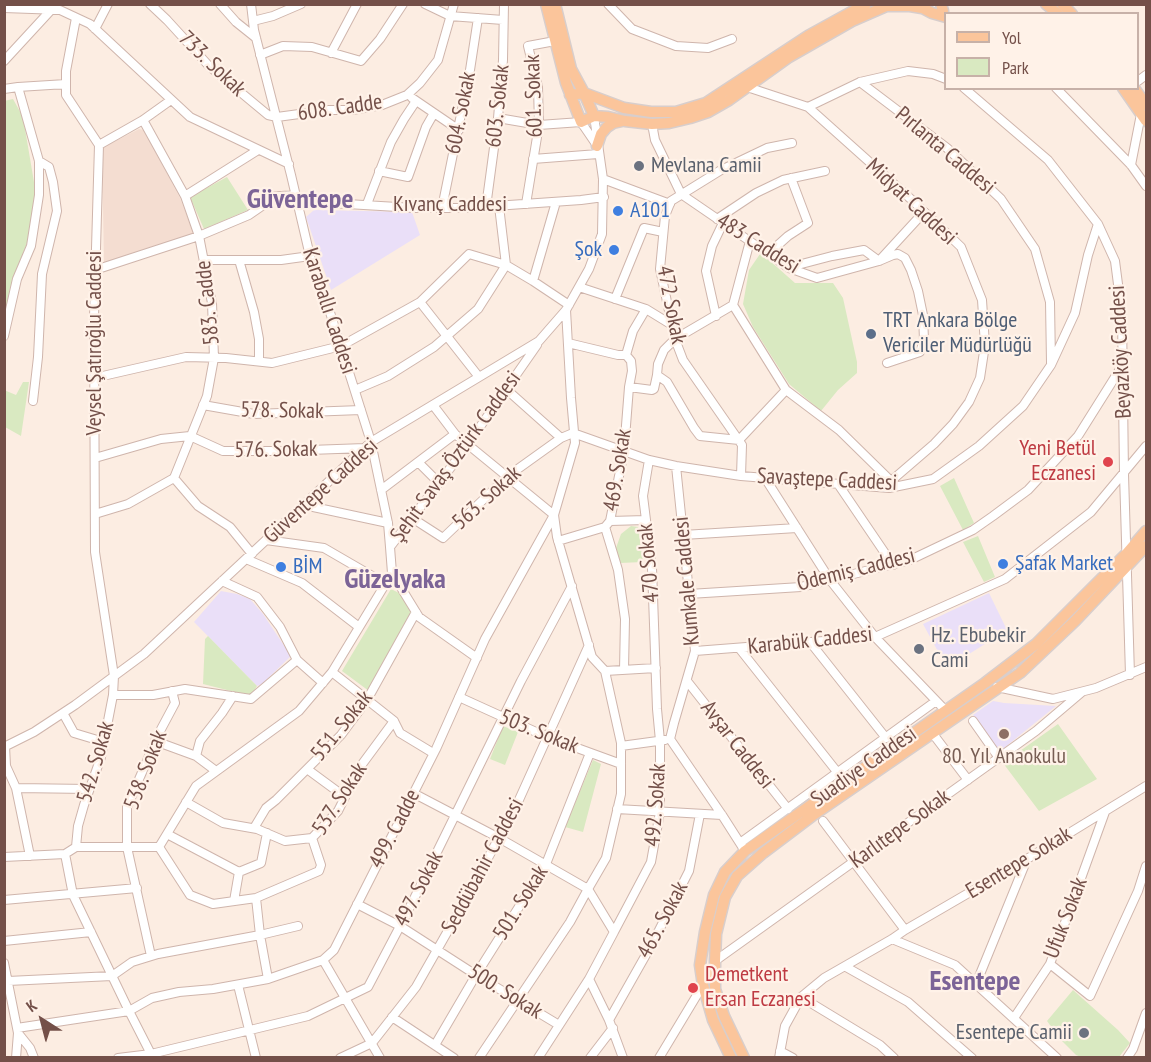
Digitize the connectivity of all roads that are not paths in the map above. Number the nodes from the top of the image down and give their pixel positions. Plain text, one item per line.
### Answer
1 (108, 4) edge
2 (150, 4) edge
3 (220, 4) edge
4 (251, 4) edge
5 (301, 4) edge
6 (357, 4) edge
7 (403, 4) edge
8 (425, 4) edge
9 (454, 4) edge
10 (504, 4) edge
11 (546, 4) edge
12 (555, 4) edge
13 (608, 4) edge
14 (866, 4) edge
15 (889, 5) edge
16 (920, 6) edge
17 (6, 7) edge
18 (51, 10) junction
19 (942, 10) edge
20 (450, 16) junction
21 (76, 18) junction
22 (478, 18) junction
23 (253, 21) junction
24 (503, 21) junction
25 (95, 29) junction
26 (256, 39) junction
27 (732, 39) dead end
28 (555, 42) junction
29 (331, 53) junction
30 (260, 55) junction
31 (4, 61) edge
32 (944, 79) edge
33 (751, 81) junction
34 (860, 82) junction
35 (66, 84) junction
36 (18, 87) junction
37 (4, 89) edge
38 (966, 90) edge
39 (1058, 90) edge
40 (1125, 90) edge
41 (1135, 90) edge
42 (584, 93) junction
43 (406, 95) junction
44 (570, 95) junction
45 (171, 100) junction
46 (416, 101) junction
47 (808, 106) junction
48 (1144, 110) edge
49 (434, 113) junction
50 (594, 116) junction
51 (277, 117) junction
52 (498, 118) junction
53 (143, 120) junction
54 (625, 121) junction
55 (581, 122) junction
56 (652, 124) junction
57 (538, 125) junction
58 (459, 130) junction
59 (792, 143) dead end
60 (99, 145) junction
61 (258, 150) junction
62 (598, 150) junction
63 (533, 159) junction
64 (39, 161) junction
65 (289, 164) junction
66 (1131, 165) junction
67 (379, 171) junction
68 (825, 171) dead end
69 (791, 178) junction
70 (603, 179) junction
71 (1146, 186) edge
72 (681, 194) junction
73 (185, 196) junction
74 (604, 197) junction
75 (296, 198) junction
76 (556, 202) junction
77 (367, 204) junction
78 (526, 204) junction
79 (670, 204) junction
80 (500, 206) junction
81 (486, 207) junction
82 (442, 208) junction
83 (924, 212) junction
84 (720, 221) junction
85 (1098, 224) junction
86 (663, 232) junction
87 (199, 236) junction
88 (750, 241) junction
89 (768, 254) junction
90 (310, 256) junction
91 (204, 260) junction
92 (239, 260) junction
93 (879, 261) junction
94 (506, 265) junction
95 (789, 267) junction
96 (96, 270) junction
97 (533, 281) junction
98 (579, 287) junction
99 (615, 299) junction
100 (420, 302) junction
101 (733, 305) junction
102 (567, 308) junction
103 (646, 309) junction
104 (716, 315) junction
105 (672, 325) junction
106 (4, 336) edge
107 (447, 337) junction
108 (675, 339) junction
109 (539, 341) junction
110 (568, 343) junction
111 (341, 346) junction
112 (626, 355) junction
113 (214, 358) junction
114 (259, 361) junction
115 (887, 363) dead end
116 (1051, 365) junction
117 (1123, 366) junction
118 (657, 375) junction
119 (479, 377) junction
120 (94, 378) junction
121 (629, 387) junction
122 (506, 389) junction
123 (355, 390) junction
124 (786, 390) junction
125 (33, 401) dead end
126 (203, 405) junction
127 (433, 405) junction
128 (361, 410) junction
129 (573, 433) junction
130 (455, 434) junction
131 (190, 436) junction
132 (561, 438) junction
133 (739, 440) junction
134 (469, 444) junction
135 (368, 445) junction
136 (1146, 446) edge
137 (624, 451) junction
138 (95, 458) junction
139 (649, 460) junction
140 (418, 462) junction
141 (676, 466) junction
142 (1124, 474) junction
143 (508, 476) junction
144 (741, 476) junction
145 (174, 478) junction
146 (765, 478) junction
147 (439, 483) junction
148 (838, 484) junction
149 (890, 484) junction
150 (381, 490) junction
151 (304, 505) junction
152 (95, 514) junction
153 (554, 514) junction
154 (412, 518) junction
155 (646, 520) junction
156 (387, 523) junction
157 (608, 524) junction
158 (797, 528) junction
159 (1146, 531) edge
160 (683, 535) junction
161 (266, 540) junction
162 (558, 541) junction
163 (1146, 546) edge
164 (390, 547) junction
165 (1127, 553) junction
166 (249, 556) junction
167 (893, 565) junction
168 (1127, 568) junction
169 (392, 573) junction
170 (830, 580) junction
171 (222, 581) junction
172 (386, 584) junction
173 (572, 586) junction
174 (689, 594) junction
175 (416, 612) junction
176 (359, 627) junction
177 (875, 637) junction
178 (810, 642) junction
179 (589, 645) junction
180 (739, 648) junction
181 (695, 651) junction
182 (477, 658) junction
183 (297, 660) junction
184 (1146, 667) edge
185 (656, 668) junction
186 (624, 670) junction
187 (605, 671) junction
188 (332, 672) junction
189 (1130, 675) junction
190 (114, 676) junction
191 (687, 681) junction
192 (323, 683) junction
193 (985, 683) junction
194 (1000, 688) junction
195 (172, 691) junction
196 (1082, 692) junction
197 (114, 694) junction
198 (232, 696) junction
199 (459, 697) junction
200 (367, 700) junction
201 (936, 701) junction
202 (945, 710) junction
203 (63, 713) junction
204 (503, 718) junction
205 (394, 721) junction
206 (973, 721) dead end
207 (933, 734) junction
208 (547, 737) junction
209 (886, 738) junction
210 (670, 739) junction
211 (155, 741) junction
212 (660, 741) junction
213 (104, 742) junction
214 (621, 746) junction
215 (5, 747) edge
216 (433, 753) junction
217 (590, 753) junction
218 (196, 756) junction
219 (999, 758) junction
220 (621, 764) junction
221 (307, 769) junction
222 (216, 771) junction
223 (838, 773) junction
224 (968, 780) junction
225 (1146, 786) edge
226 (16, 788) junction
227 (89, 789) junction
228 (413, 793) junction
229 (345, 797) junction
230 (186, 802) junction
231 (617, 809) junction
232 (788, 809) junction
233 (660, 812) junction
234 (1106, 812) junction
235 (700, 814) junction
236 (722, 815) junction
237 (456, 816) junction
238 (823, 821) dead end
239 (254, 828) junction
240 (267, 833) junction
241 (167, 834) junction
242 (499, 837) junction
243 (312, 838) junction
244 (76, 847) junction
245 (127, 847) junction
246 (159, 847) junction
247 (742, 847) junction
248 (65, 854) junction
249 (30, 856) junction
250 (4, 857) edge
251 (1027, 859) junction
252 (854, 862) junction
253 (546, 864) junction
254 (1146, 866) edge
255 (239, 872) junction
256 (137, 888) junction
257 (588, 889) junction
258 (1142, 893) edge
259 (73, 895) junction
260 (256, 898) junction
261 (4, 900) edge
262 (234, 901) junction
263 (357, 904) junction
264 (298, 926) dead end
265 (400, 926) junction
266 (905, 930) junction
267 (91, 932) junction
268 (614, 932) junction
269 (260, 935) junction
270 (892, 939) junction
271 (4, 941) edge
272 (437, 950) junction
273 (151, 956) junction
274 (323, 960) junction
275 (715, 961) junction
276 (4, 963) edge
277 (1050, 964) junction
278 (846, 967) junction
279 (476, 975) junction
280 (112, 976) junction
281 (268, 979) junction
282 (589, 979) junction
283 (8, 981) junction
284 (976, 984) junction
285 (238, 985) junction
286 (702, 985) junction
287 (801, 997) junction
288 (345, 998) junction
289 (518, 1000) junction
290 (129, 1011) junction
291 (1146, 1013) edge
292 (392, 1017) junction
293 (1014, 1018) junction
294 (611, 1024) junction
295 (559, 1025) junction
296 (18, 1030) junction
297 (249, 1030) junction
298 (372, 1042) junction
299 (435, 1045) junction
300 (779, 1054) edge
301 (152, 1056) edge
302 (726, 1056) edge
303 (1056, 1057) edge
304 (15, 1058) edge
305 (34, 1058) edge
306 (118, 1058) edge
307 (256, 1058) edge
308 (340, 1058) edge
309 (380, 1058) edge
310 (454, 1058) edge
311 (479, 1058) edge
312 (538, 1058) edge
313 (590, 1058) edge
314 (623, 1058) edge
315 (659, 1058) edge
316 (744, 1058) edge
317 (793, 1058) edge
318 (894, 1058) edge
319 (972, 1058) edge
320 (1126, 1058) edge

1 - 25 street
2 - 51 street, 733. Sokak
3 - 26 street
4 - 23 street, Karaballı Caddesi
5 - 23 street
6 - 29 street
7 - 29 street
8 - 20 street
9 - 20 street, 608. Cadde
10 - 24 street, 603. Sokak
11 - 28 main road
12 - 42 main road
13 - 27 street
14 - 33 main road
15 - 16 main road
15 - 33 main road
16 - 19 main road
17 - 18 street
18 - 21 street
18 - 31 street
20 - 22 street
20 - 43 street, 608. Cadde
21 - 25 street
21 - 35 street
22 - 24 street
22 - 58 street, 604. Sokak
23 - 26 street, Karaballı Caddesi
24 - 52 street, 603. Sokak
25 - 45 street
26 - 30 street, Karaballı Caddesi
28 - 44 main road
28 - 57 street, 601. Sokak
29 - 30 street
30 - 51 street, Karaballı Caddesi
32 - 34 street
33 - 42 main road
33 - 47 street, Midyat Caddesi
33 - 56 main road
34 - 47 street
34 - 116 street, Pırlanta Caddesi
35 - 36 street
35 - 60 street
36 - 37 street
36 - 64 street
38 - 85 street, Beyazköy Caddesi
39 - 66 street
40 - 48 main road
41 - 48 main road
42 - 44 main road
42 - 50 main road
43 - 46 street
43 - 51 street, 608. Cadde
44 - 55 main road
45 - 53 street
45 - 61 street
46 - 49 street
46 - 67 street
47 - 83 street, Midyat Caddesi
48 - 66 street
49 - 58 street
49 - 67 street
50 - 54 main road
50 - 55 main road
50 - 62 street, Güventepe Caddesi
51 - 65 street, Karaballı Caddesi
52 - 57 street
52 - 81 street, 603. Sokak
53 - 60 street
53 - 73 street, 583. Cadde
54 - 56 main road
54 - 62 main road
55 - 57 street
55 - 62 street
56 - 72 street
57 - 63 street, 601. Sokak
58 - 82 street, 604. Sokak
59 - 72 street
60 - 96 street, Veysel Şatıroğlu Caddesi
61 - 65 street
61 - 73 street
62 - 63 street
62 - 70 street, Güventepe Caddesi
63 - 78 street, 601. Sokak
64 - 106 street
64 - 125 street
65 - 75 street, Karaballı Caddesi
66 - 71 street
67 - 77 street
68 - 69 street
69 - 84 street
69 - 89 street
70 - 74 street, Güventepe Caddesi
70 - 79 street
72 - 79 street
72 - 84 street, 483 Caddesi
73 - 87 street, 583. Cadde
74 - 76 street, Kıvanç Caddesi
74 - 98 street, Güventepe Caddesi
75 - 77 street, Kıvanç Caddesi
75 - 87 street, Kıvanç Caddesi
75 - 90 street, Karaballı Caddesi
76 - 78 street, Kıvanç Caddesi
76 - 97 street
77 - 82 street, Kıvanç Caddesi
78 - 80 street, Kıvanç Caddesi
79 - 86 street, 472 Sokak
80 - 81 street, Kıvanç Caddesi
80 - 94 street
81 - 82 street, Kıvanç Caddesi
83 - 93 street
83 - 149 street, Midyat Caddesi
84 - 88 street, 483 Caddesi
84 - 104 street
85 - 116 street, Savaştepe Caddesi
85 - 117 street, Beyazköy Caddesi
86 - 99 street
86 - 105 street, 472 Sokak
87 - 91 street, 583. Cadde
87 - 96 street, Kıvanç Caddesi
88 - 89 street, 483 Caddesi
88 - 101 street
89 - 95 street, 483 Caddesi
90 - 92 street
90 - 111 street, Karaballı Caddesi
91 - 92 street
91 - 113 street, 583. Cadde
92 - 114 street
93 - 95 street, 483 Caddesi
93 - 95 street
93 - 115 street
94 - 97 street
94 - 100 street
94 - 107 street
96 - 120 street, Veysel Şatıroğlu Caddesi
97 - 102 street
98 - 99 street
98 - 102 street, Güventepe Caddesi
99 - 103 street
100 - 107 street
100 - 111 street
101 - 104 street
101 - 124 street
102 - 109 street, Güventepe Caddesi
102 - 110 street
103 - 105 street
103 - 112 street, 469. Sokak
104 - 108 street
105 - 108 street, 472 Sokak
107 - 119 street
107 - 123 street
108 - 118 street
108 - 133 street, 472 Sokak
109 - 119 street, Güventepe Caddesi
109 - 122 street, Şehit Savaş Öztürk Caddesi
110 - 112 street
110 - 129 street
111 - 114 street
111 - 123 street, Karaballı Caddesi
112 - 121 street, 469. Sokak
113 - 114 street
113 - 120 street
113 - 126 street, 583. Cadde
116 - 149 street, Savaştepe Caddesi
117 - 142 street, Beyazköy Caddesi
117 - 167 street, Ödemiş Caddesi
118 - 121 street
118 - 133 street
119 - 127 street, Güventepe Caddesi
120 - 138 street, Veysel Şatıroğlu Caddesi
121 - 137 street, 469. Sokak
122 - 132 street
122 - 134 street, Şehit Savaş Öztürk Caddesi
123 - 128 street, Karaballı Caddesi
124 - 133 street
124 - 149 street
126 - 128 street, 578. Sokak
126 - 131 street, 583. Cadde
127 - 130 street
127 - 135 street, Güventepe Caddesi
128 - 135 street, Karaballı Caddesi
129 - 132 street, 563. Sokak
129 - 137 street, Savaştepe Caddesi
129 - 153 street
130 - 134 street
130 - 140 street
131 - 135 street, 576. Sokak
131 - 138 street
131 - 145 street, 583. Cadde
132 - 143 street, 563. Sokak
133 - 144 street
134 - 143 street
134 - 147 street, Şehit Savaş Öztürk Caddesi
135 - 150 street, Karaballı Caddesi
135 - 151 street, Güventepe Caddesi
136 - 142 street, Karabük Caddesi
137 - 139 street, Savaştepe Caddesi
137 - 157 street, 469. Sokak
138 - 152 street, Veysel Şatıroğlu Caddesi
139 - 141 street, Savaştepe Caddesi
139 - 155 street, 470 Sokak
140 - 147 street
140 - 150 street
141 - 144 street, Savaştepe Caddesi
141 - 160 street, Kumkale Caddesi
142 - 165 street, Beyazköy Caddesi
142 - 177 street, Karabük Caddesi
143 - 153 street
143 - 154 street, 563. Sokak
144 - 146 street, Savaştepe Caddesi
145 - 152 street
145 - 166 street
146 - 148 street, Savaştepe Caddesi
146 - 158 street
147 - 154 street, Şehit Savaş Öztürk Caddesi
148 - 149 street, Savaştepe Caddesi
148 - 167 street
150 - 156 street, Karaballı Caddesi
151 - 156 street
151 - 161 street, Güventepe Caddesi
152 - 190 street, Veysel Şatıroğlu Caddesi
153 - 162 street
153 - 182 street, 499. Cadde
154 - 164 street, Şehit Savaş Öztürk Caddesi
155 - 157 street
155 - 185 street, 470 Sokak
156 - 164 street, Karaballı Caddesi
157 - 162 street
157 - 186 street, 469. Sokak
158 - 160 street
158 - 170 street
159 - 165 main road, Suadiye Caddesi
160 - 174 street, Kumkale Caddesi
161 - 166 street, Güventepe Caddesi
161 - 172 street
162 - 173 street
163 - 168 main road, Suadiye Caddesi
164 - 169 street, Şehit Savaş Öztürk Caddesi
165 - 168 street, Beyazköy Caddesi
165 - 193 main road, Suadiye Caddesi
166 - 171 street, Güventepe Caddesi
166 - 176 street
167 - 170 street, Ödemiş Caddesi
168 - 189 street, Beyazköy Caddesi
168 - 194 main road, Suadiye Caddesi
169 - 172 street, Şehit Savaş Öztürk Caddesi
169 - 175 street
170 - 174 street, Ödemiş Caddesi
170 - 177 street
171 - 183 street
171 - 190 street, Güventepe Caddesi
172 - 176 street, Şehit Savaş Öztürk Caddesi
173 - 179 street
173 - 204 street, 497. Sokak
174 - 181 street, Kumkale Caddesi
175 - 182 street
175 - 200 street, 551. Sokak
176 - 188 street, Şehit Savaş Öztürk Caddesi
177 - 178 street, Karabük Caddesi
177 - 201 street
178 - 180 street, Karabük Caddesi
178 - 209 street
179 - 187 street
179 - 208 street, Seddübahir Caddesi
180 - 181 street, Karabük Caddesi
180 - 223 street
181 - 191 street, Kumkale Caddesi
182 - 199 street, 499. Cadde
183 - 192 street
183 - 198 street
184 - 189 street
185 - 186 street
185 - 212 street, 470 Sokak
186 - 187 street
187 - 214 street
188 - 192 street, Şehit Savaş Öztürk Caddesi
188 - 200 street
189 - 196 street
190 - 197 street, 542. Sokak
190 - 203 street, Güventepe Caddesi
191 - 210 street, Kumkale Caddesi
191 - 232 street, Avşar Caddesi
192 - 222 street, Şehit Savaş Öztürk Caddesi
193 - 194 street
193 - 202 main road, Suadiye Caddesi
194 - 196 street
194 - 207 main road, Suadiye Caddesi
195 - 197 street
195 - 198 street
195 - 211 street, 538. Sokak
196 - 219 street, Karlıtepe Sokak
197 - 213 street, 542. Sokak
198 - 218 street
199 - 204 street, 503. Sokak
199 - 216 street, 499. Cadde
200 - 205 street
200 - 221 street, 551. Sokak
201 - 202 street
201 - 209 street
202 - 247 main road, Suadiye Caddesi
203 - 213 street
203 - 215 street, Güventepe Caddesi
204 - 208 street, 503. Sokak
204 - 237 street, 497. Sokak
205 - 216 street
205 - 229 street, 537. Sokak
206 - 219 street
207 - 224 street
207 - 275 main road, Suadiye Caddesi
208 - 217 street, 503. Sokak
208 - 242 street, Seddübahir Caddesi
209 - 223 street
210 - 212 street
210 - 236 street
211 - 218 street
211 - 245 street, 538. Sokak
212 - 214 street
212 - 233 street, 492. Sokak
213 - 227 street, 542. Sokak
214 - 220 street
215 - 226 street
216 - 228 street, 499. Cadde
217 - 220 street, 503. Sokak
217 - 253 street, 501. Sokak
218 - 222 street
219 - 224 street, Karlıtepe Sokak
220 - 231 street
221 - 229 street
221 - 239 street, 551. Sokak
222 - 230 street, Şehit Savaş Öztürk Caddesi
223 - 232 street
224 - 252 street, Karlıtepe Sokak
225 - 234 street, Esentepe Sokak
226 - 227 street
226 - 249 street
227 - 244 street, 542. Sokak
228 - 237 street
228 - 263 street, 499. Cadde
229 - 243 street, 537. Sokak
230 - 239 street
230 - 241 street, Şehit Savaş Öztürk Caddesi
231 - 233 street
231 - 257 street
232 - 247 street
233 - 235 street
233 - 268 street, 492. Sokak
234 - 251 street, Esentepe Sokak
234 - 277 street, Ufuk Sokak
235 - 236 street
235 - 294 street, 465. Sokak
236 - 247 street
237 - 242 street
237 - 265 street, 497. Sokak
238 - 252 street
239 - 240 street
240 - 243 street
240 - 255 street
241 - 246 street, Şehit Savaş Öztürk Caddesi
241 - 255 street
242 - 253 street
242 - 272 street, Seddübahir Caddesi
243 - 260 street, 537. Sokak
244 - 245 street
244 - 248 street
245 - 246 street
245 - 256 street, 538. Sokak
246 - 262 street, 537. Sokak
247 - 286 main road, Suadiye Caddesi
248 - 249 street
248 - 259 street
249 - 250 street
251 - 266 street, Esentepe Sokak
251 - 284 street
252 - 266 street
252 - 275 street, Karlıtepe Sokak
253 - 257 street
253 - 279 street, 501. Sokak
254 - 258 street
255 - 262 street
256 - 259 street
256 - 273 street, 538. Sokak
257 - 268 street
257 - 289 street
258 - 277 street
259 - 261 street
259 - 267 street
260 - 262 street, 537. Sokak
260 - 269 street
263 - 265 street, 500. Sokak
263 - 274 street, 499. Cadde
264 - 269 street
265 - 272 street, 500. Sokak
265 - 288 street, 497. Sokak
266 - 270 street, Esentepe Sokak
267 - 271 street
267 - 280 street
268 - 282 street, 492. Sokak
269 - 273 street
269 - 281 street
270 - 278 street, Esentepe Sokak
270 - 284 street
272 - 279 street, 500. Sokak
272 - 292 street, Seddübahir Caddesi
273 - 280 street
274 - 281 street
274 - 288 street
275 - 316 main road, Suadiye Caddesi
276 - 283 street
277 - 293 street, Ufuk Sokak
278 - 287 street, Esentepe Sokak
278 - 319 street
279 - 289 street, 500. Sokak
279 - 299 street, 501. Sokak
280 - 283 street
280 - 290 street
281 - 285 street
282 - 294 street
282 - 295 street
283 - 296 street
284 - 293 street
285 - 290 street
285 - 297 street
286 - 302 main road, Suadiye Caddesi
286 - 315 street
287 - 300 street
287 - 318 street
288 - 297 street, 497. Sokak
288 - 298 street
289 - 295 street, 500. Sokak
289 - 311 street
290 - 296 street
290 - 301 street
291 - 320 street
292 - 298 street, Seddübahir Caddesi
292 - 299 street
293 - 303 street
294 - 313 street, 465. Sokak
294 - 314 street
295 - 312 street
296 - 304 street
296 - 305 street
297 - 301 street, 497. Sokak
297 - 307 street
298 - 308 street, Seddübahir Caddesi
298 - 309 street
299 - 310 street
300 - 317 street
301 - 306 street, 497. Sokak

